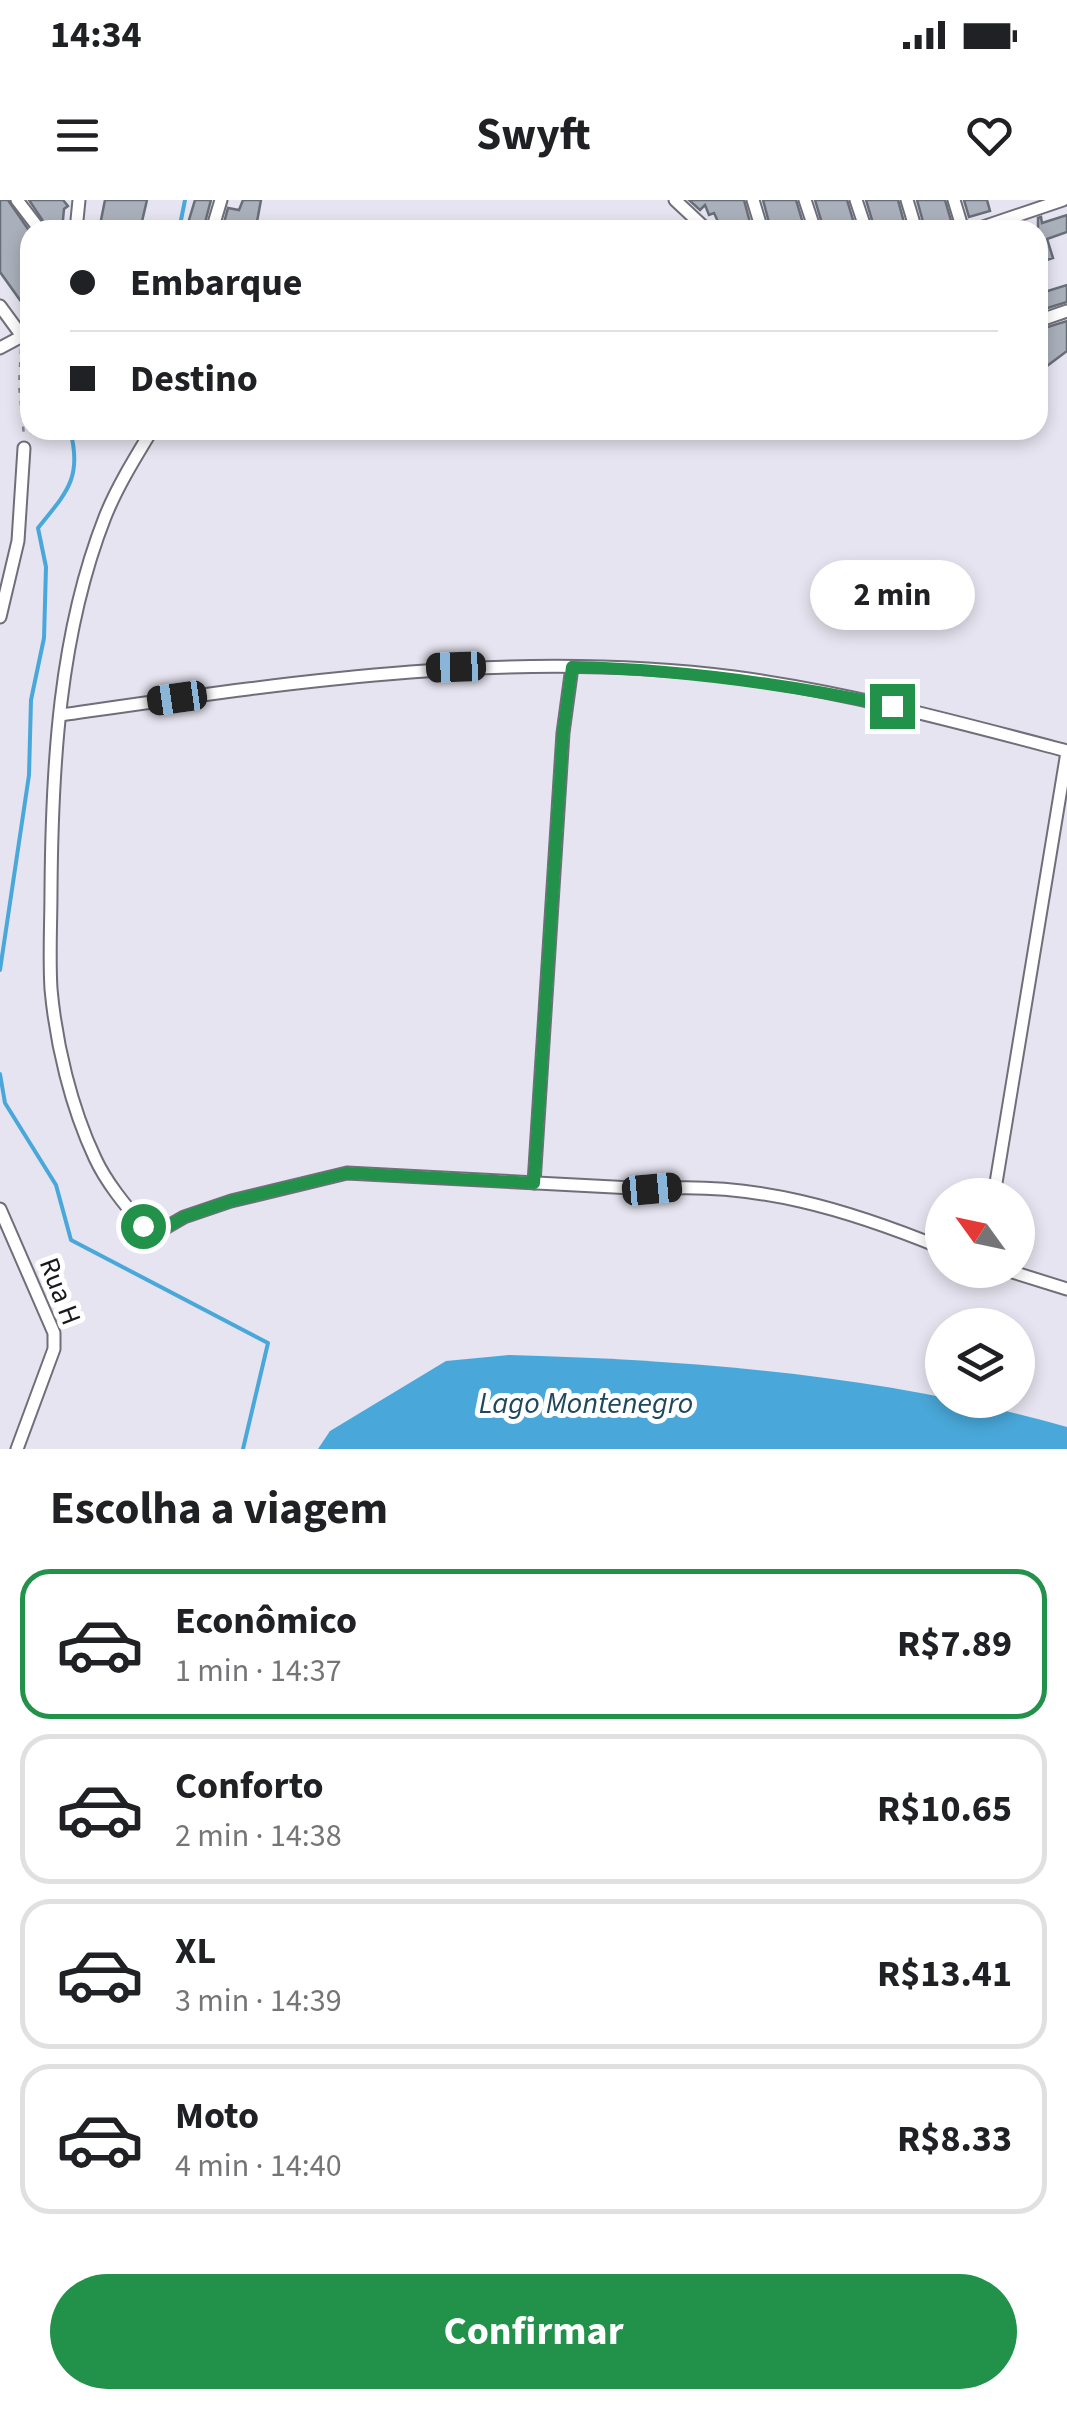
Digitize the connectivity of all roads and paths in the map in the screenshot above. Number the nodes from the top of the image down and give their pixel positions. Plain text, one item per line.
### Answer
1 (17, 200) edge
2 (675, 200) edge
3 (1063, 200) edge
4 (32, 220) edge
5 (696, 220) edge
6 (1004, 220) edge
7 (0, 306) edge
8 (20, 328) edge
9 (23, 440) edge
10 (147, 440) edge
11 (24, 448) joint
12 (0, 617) edge
13 (572, 667) junction
14 (61, 715) junction
15 (1067, 752) edge
16 (997, 1178) edge
17 (534, 1183) junction
18 (0, 1209) edge
19 (925, 1241) edge
20 (1035, 1279) edge
21 (1067, 1289) edge
22 (17, 1449) edge

1 - 4 street
2 - 5 street
3 - 6 street
7 - 8 street
9 - 11 path
10 - 14 street
11 - 12 street
13 - 14 street
13 - 15 street
13 - 17 street
14 - 17 street
15 - 16 street
17 - 19 street
18 - 22 street, Rua H
20 - 21 street

